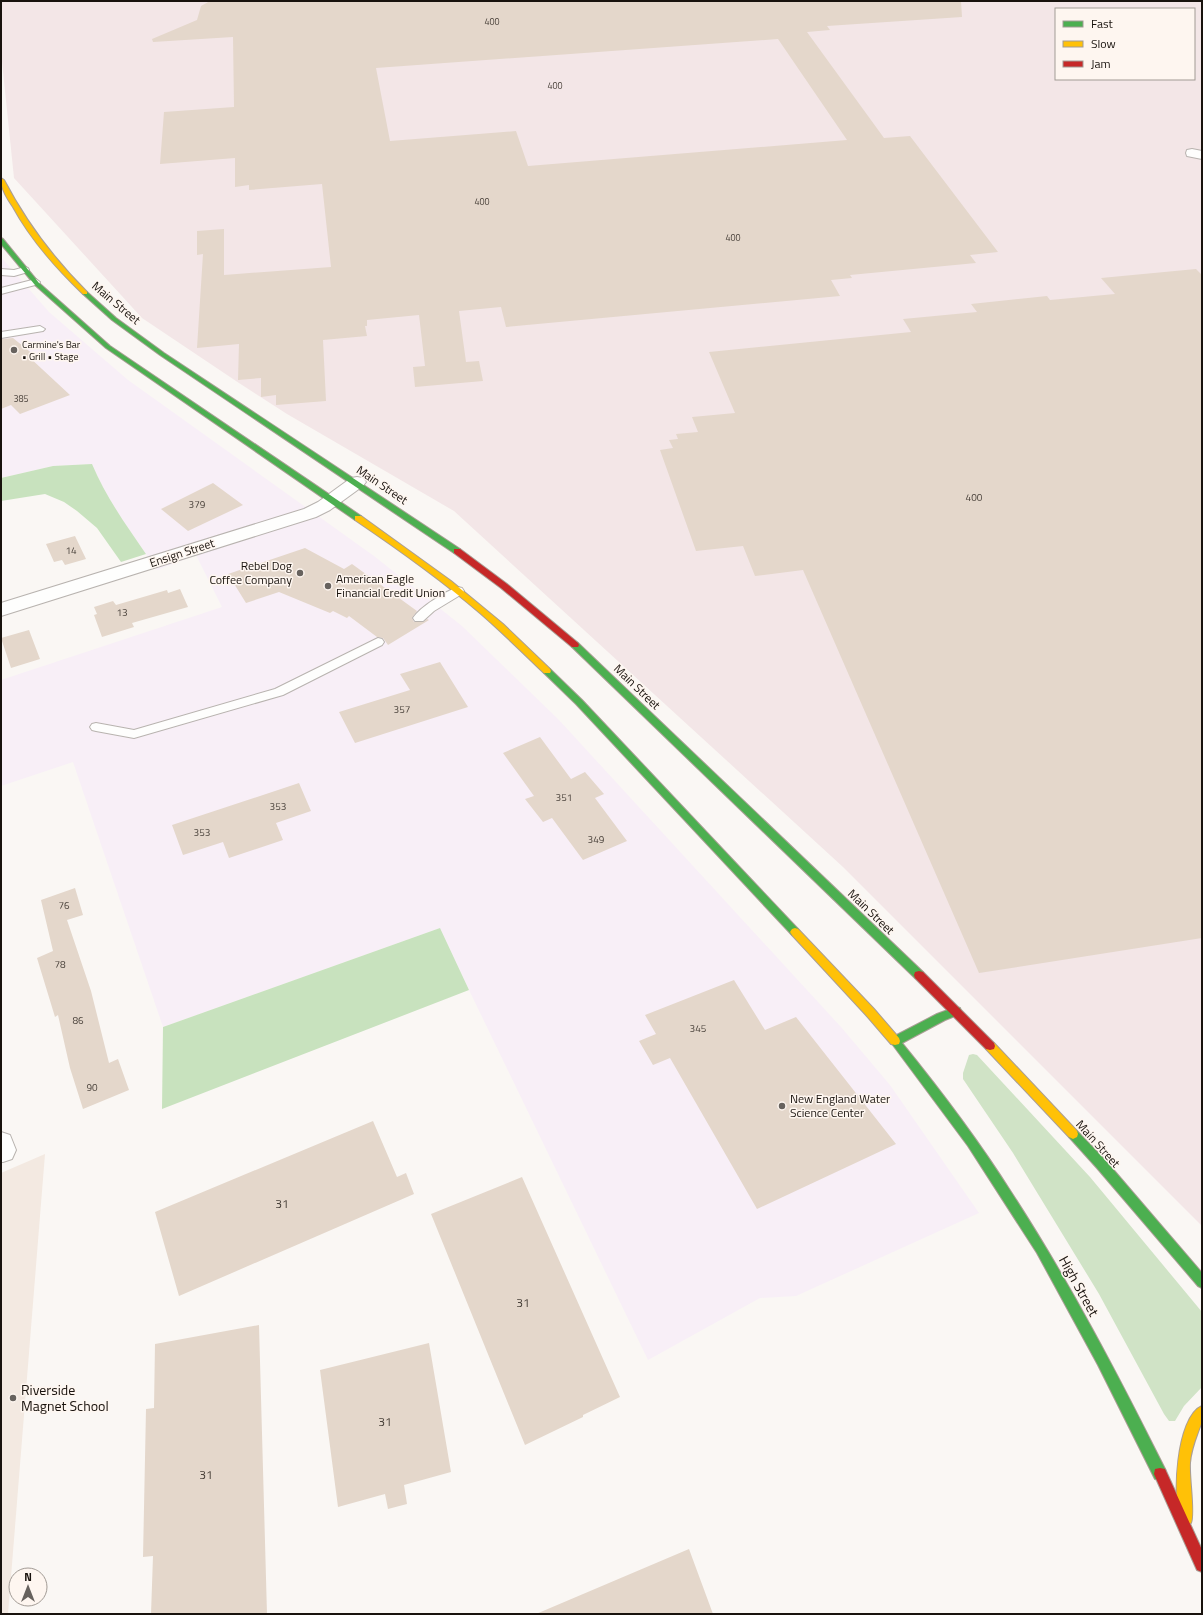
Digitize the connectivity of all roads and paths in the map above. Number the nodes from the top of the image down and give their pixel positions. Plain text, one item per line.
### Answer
1 (1, 180) edge
2 (1, 240) edge
3 (5, 252) edge
4 (25, 270) junction
5 (1, 272) edge
6 (36, 282) junction
7 (1, 291) edge
8 (40, 329) dead end
9 (1, 336) edge
10 (357, 482) junction
11 (332, 500) junction
12 (458, 591) junction
13 (1, 610) edge
14 (418, 618) dead end
15 (378, 642) dead end
16 (96, 727) dead end
17 (956, 1011) junction
18 (896, 1041) junction
19 (1202, 1282) edge
20 (1202, 1412) edge
21 (1187, 1532) junction
22 (1202, 1565) edge

1 - 10 main road, Main Street
2 - 3 main road
3 - 4 main road
4 - 5 lane
4 - 6 main road
6 - 7 lane
6 - 11 main road
8 - 9 lane
10 - 11 street, Ensign Street
10 - 17 main road, Main Street
11 - 12 main road
11 - 13 street, Ensign Street
12 - 14 lane
12 - 18 main road
15 - 16 lane
17 - 18 main road
17 - 19 main road, Main Street
18 - 21 main road, High Street
20 - 21 main road
21 - 22 main road, High Street

